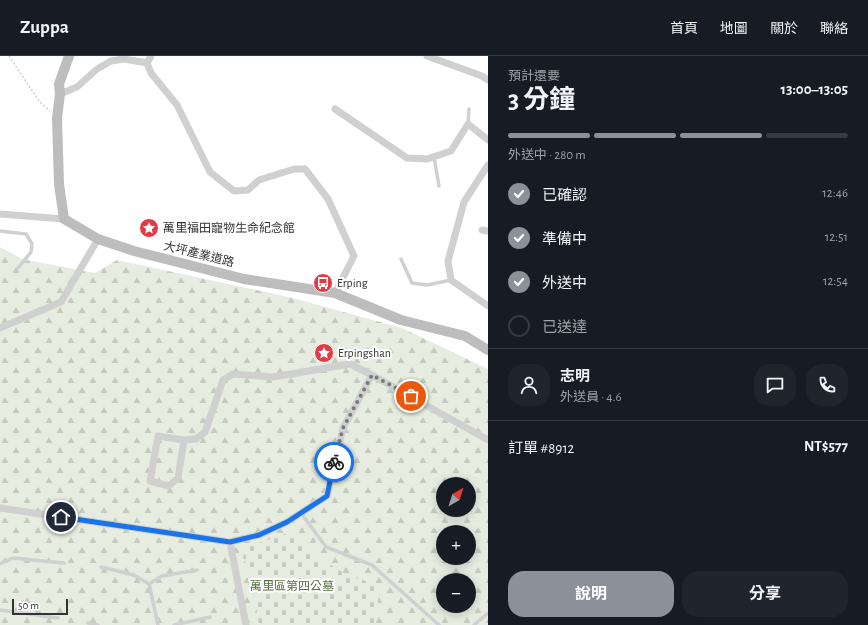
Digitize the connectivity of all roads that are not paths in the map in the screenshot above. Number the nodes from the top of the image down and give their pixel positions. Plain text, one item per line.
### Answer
1 (69, 56) edge
2 (151, 56) edge
3 (427, 56) edge
4 (147, 63) junction
5 (488, 80) edge
6 (60, 94) junction
7 (335, 109) dead end
8 (469, 109) dead end
9 (468, 124) junction
10 (488, 140) edge
11 (434, 157) junction
12 (488, 166) edge
13 (439, 186) dead end
14 (0, 214) edge
15 (64, 218) junction
16 (0, 231) edge
17 (98, 239) junction
18 (401, 259) dead end
19 (18, 268) dead end
20 (451, 280) junction
21 (335, 293) junction
22 (488, 306) edge
23 (0, 328) edge
24 (488, 350) edge
25 (372, 375) junction
26 (184, 440) junction
27 (488, 440) edge
28 (0, 508) edge
29 (301, 513) junction
30 (230, 542) junction
31 (64, 563) dead end
32 (0, 564) edge
33 (101, 567) dead end
34 (196, 570) dead end
35 (150, 584) junction
36 (0, 610) edge
37 (488, 613) edge
38 (210, 617) dead end
39 (58, 618) dead end
40 (88, 623) dead end
41 (98, 625) edge
42 (158, 625) edge
43 (174, 625) edge
44 (246, 625) edge
45 (439, 625) edge
46 (474, 625) edge

1 - 6 street
2 - 4 street
3 - 5 street
4 - 6 street
4 - 21 street
6 - 15 street
7 - 11 street
8 - 9 lane
9 - 10 street
9 - 11 street
11 - 13 lane
12 - 20 street
14 - 15 street
15 - 17 street, 大坪產業道路
16 - 19 lane
17 - 21 street, 大坪產業道路
17 - 23 street
18 - 20 lane
20 - 22 street
21 - 24 street, 大坪產業道路
25 - 26 street
25 - 27 street
25 - 29 street
26 - 26 street
28 - 30 street
29 - 30 street
29 - 45 lane
30 - 44 street
31 - 32 lane
33 - 35 lane
34 - 35 lane
35 - 42 lane
36 - 39 lane
37 - 46 lane
38 - 43 lane
40 - 41 lane

